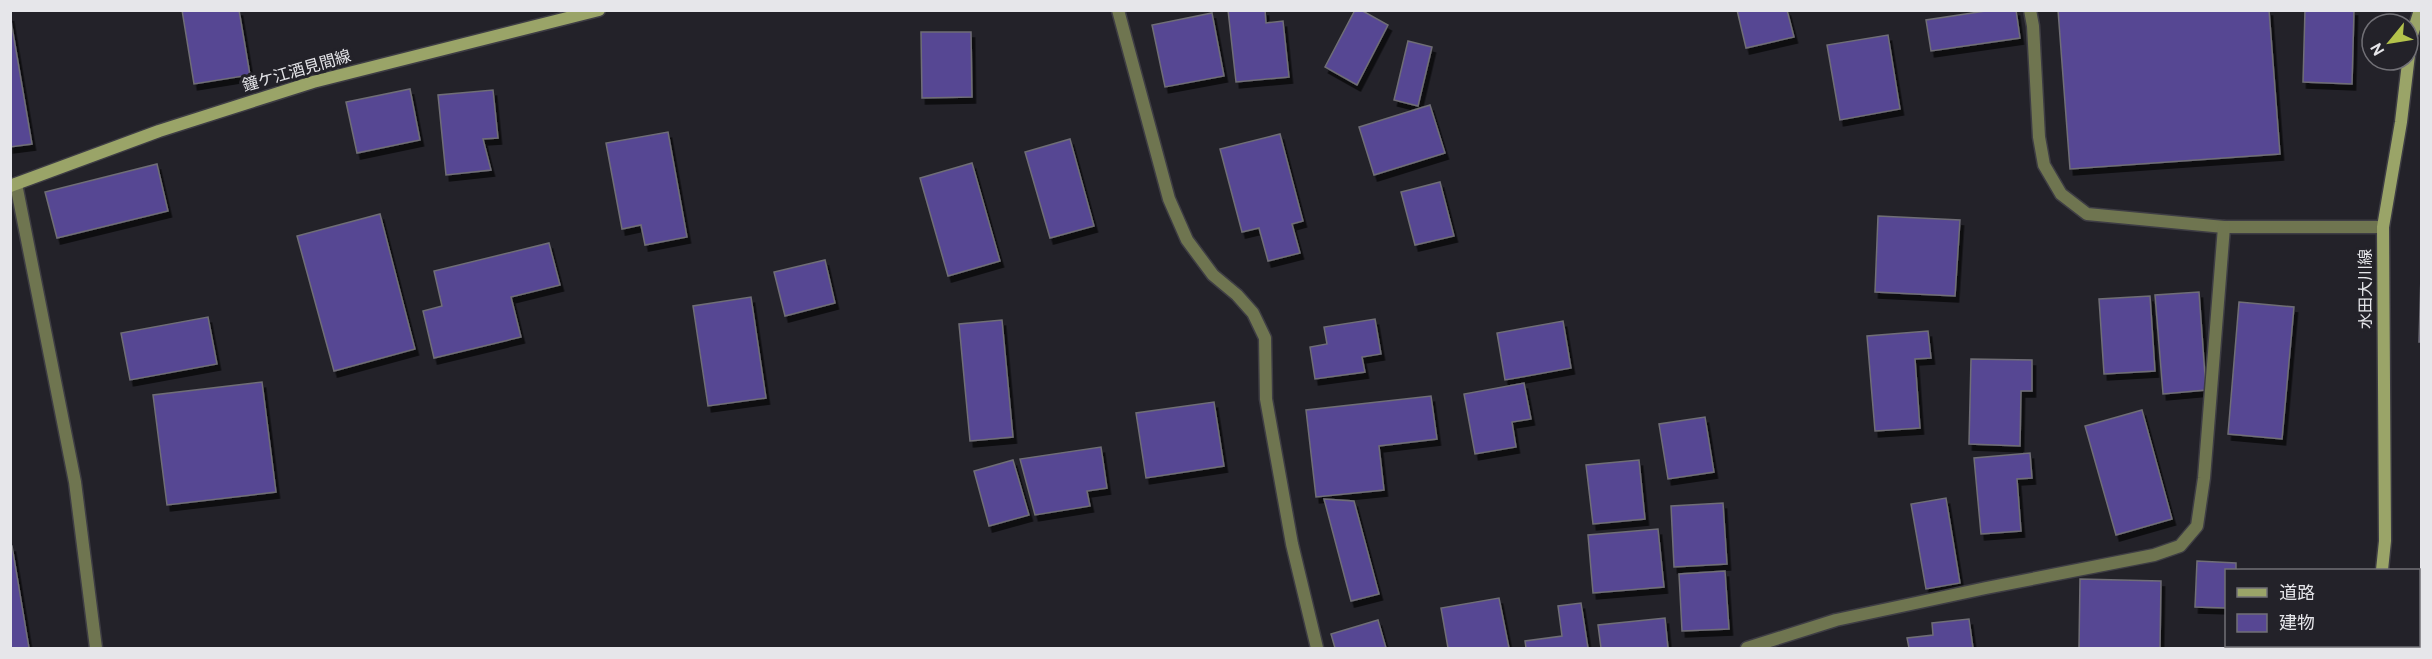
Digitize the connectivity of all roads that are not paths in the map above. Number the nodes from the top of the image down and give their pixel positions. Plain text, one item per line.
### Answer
1 (599, 10) edge
2 (1118, 10) edge
3 (2031, 10) edge
4 (2420, 10) edge
5 (13, 185) edge
6 (2224, 227) junction
7 (2384, 228) junction
8 (2382, 569) edge
9 (96, 648) edge
10 (1317, 648) edge
11 (1747, 648) edge

1 - 5 main road, 鐘ケ江酒見間線
2 - 10 street
3 - 6 street
4 - 7 main road, 水田大川線
5 - 9 street
6 - 7 street
6 - 11 street
7 - 8 main road, 水田大川線

